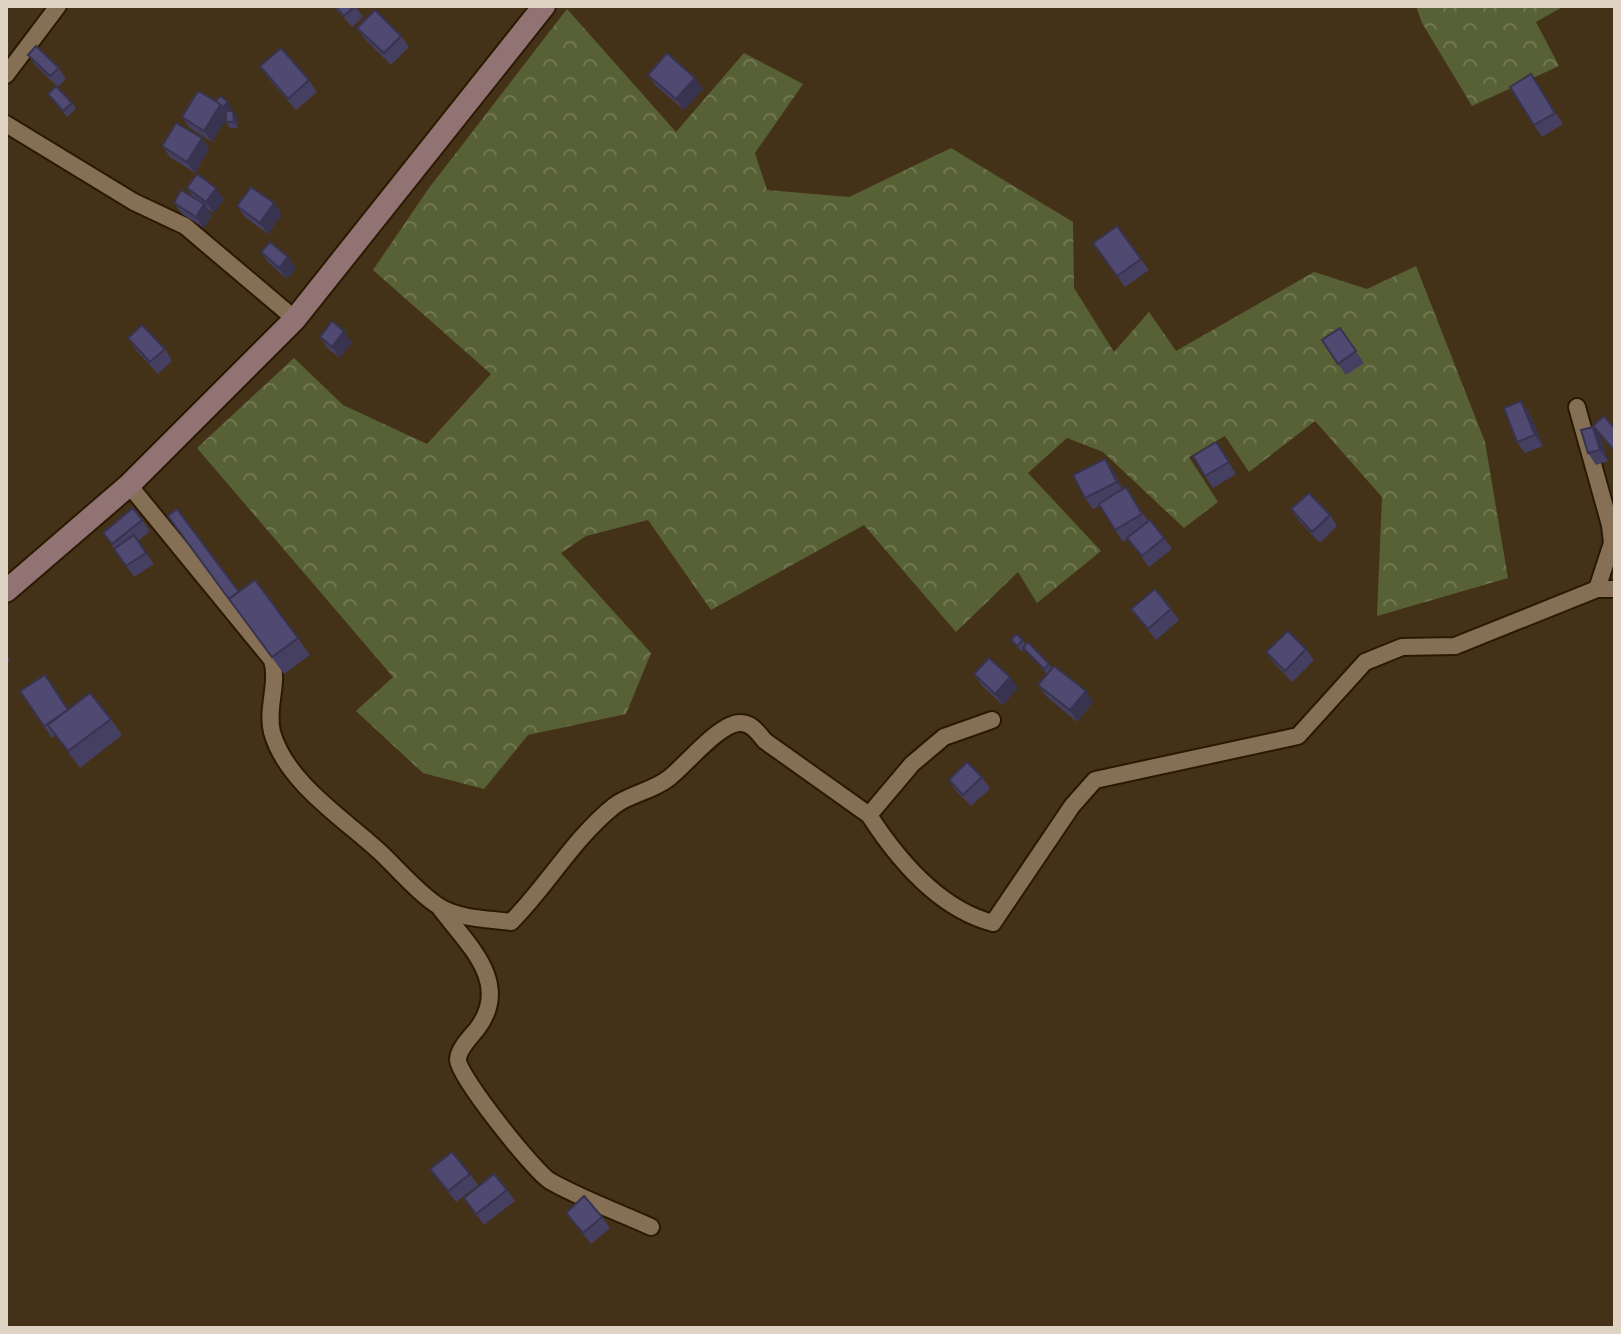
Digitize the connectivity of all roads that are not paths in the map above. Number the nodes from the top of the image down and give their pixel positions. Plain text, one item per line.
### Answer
1 (58, 6) edge
2 (544, 6) edge
3 (6, 75) edge
4 (6, 124) edge
5 (295, 319) junction
6 (1577, 407) dead end
7 (129, 485) junction
8 (1597, 589) junction
9 (1615, 589) edge
10 (6, 591) edge
11 (992, 720) dead end
12 (869, 815) junction
13 (439, 907) junction
14 (651, 1227) dead end

1 - 3 street
2 - 5 main road
4 - 5 street
5 - 7 main road
6 - 8 street
7 - 10 main road
7 - 13 street
8 - 9 street
8 - 12 street
11 - 12 street
12 - 13 street
13 - 14 street

